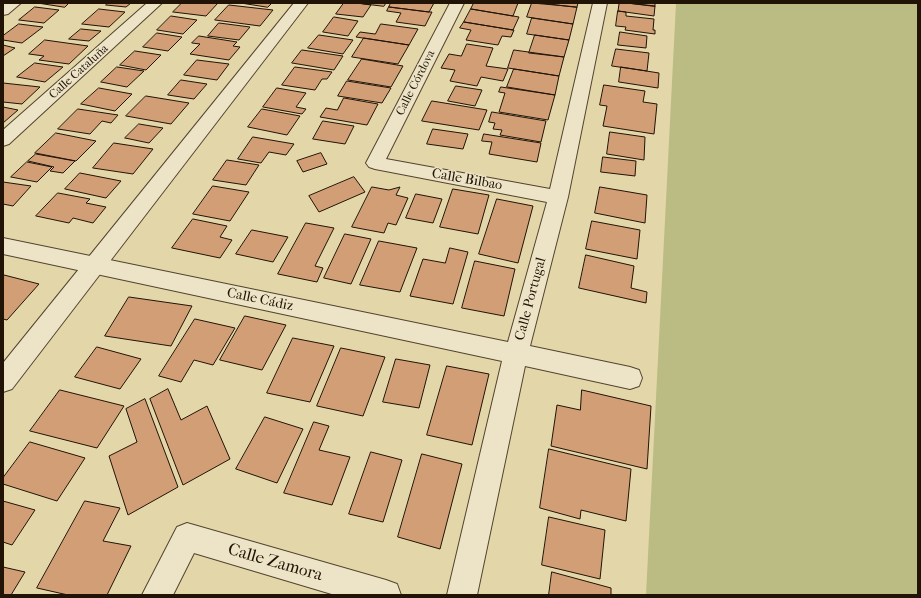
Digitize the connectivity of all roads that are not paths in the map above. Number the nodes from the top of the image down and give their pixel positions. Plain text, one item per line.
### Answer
1 (14, 3) edge
2 (155, 3) edge
3 (301, 3) edge
4 (457, 3) edge
5 (600, 3) edge
6 (3, 11) edge
7 (3, 140) edge
8 (375, 163) joint
9 (558, 197) junction
10 (3, 246) edge
11 (95, 265) junction
12 (516, 354) junction
13 (630, 378) dead end
14 (3, 380) edge
15 (157, 595) edge
16 (386, 595) edge
17 (462, 595) edge

1 - 6 street
2 - 7 street, Calle Cataluña
3 - 11 street
4 - 8 street, Calle Córdova
5 - 9 street, Calle Portugal
8 - 9 street, Calle Bilbao
9 - 12 street, Calle Portugal
10 - 11 street, Calle Cádiz
11 - 12 street, Calle Cádiz
11 - 14 street
12 - 13 street, Calle Cádiz
12 - 17 street, Calle Portugal
15 - 16 street, Calle Zamora

